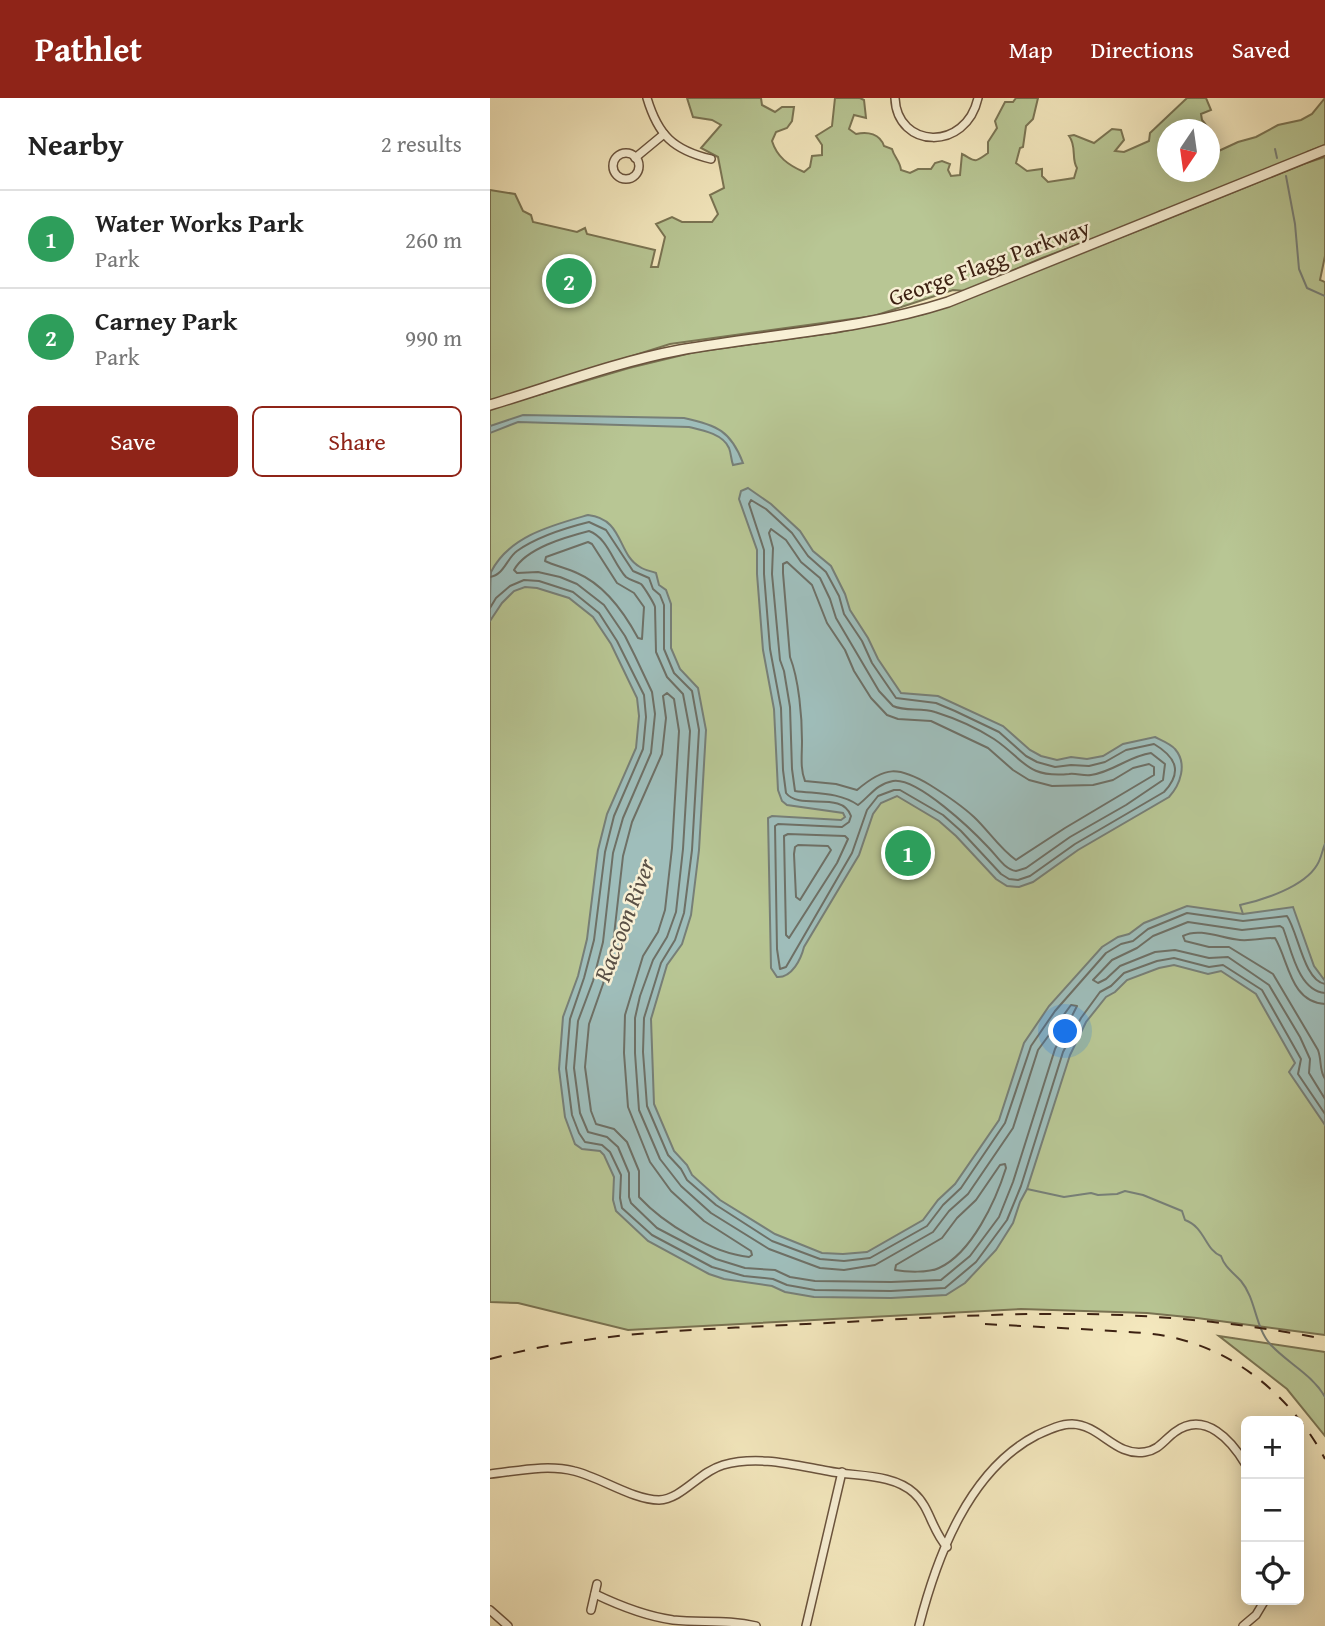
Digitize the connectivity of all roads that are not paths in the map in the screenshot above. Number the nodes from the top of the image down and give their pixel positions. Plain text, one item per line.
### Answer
1 (647, 98) edge
2 (895, 98) edge
3 (978, 99) edge
4 (664, 134) junction
5 (1325, 150) edge
6 (635, 158) dead end
7 (711, 159) dead end
8 (490, 405) edge
9 (1241, 1458) edge
10 (842, 1472) junction
11 (490, 1474) edge
12 (947, 1547) junction
13 (597, 1584) dead end
14 (595, 1594) junction
15 (1262, 1605) edge
16 (490, 1610) edge
17 (591, 1610) dead end
18 (508, 1626) edge
19 (756, 1626) edge
20 (806, 1626) edge
21 (919, 1626) edge
22 (1243, 1626) edge

1 - 4 street
2 - 3 street
4 - 6 street
4 - 7 street
5 - 8 street, George Flagg Parkway
9 - 12 street
10 - 11 street
10 - 12 street
10 - 20 street
12 - 21 street
13 - 14 street
14 - 17 street
14 - 19 street
15 - 22 street
16 - 18 street

